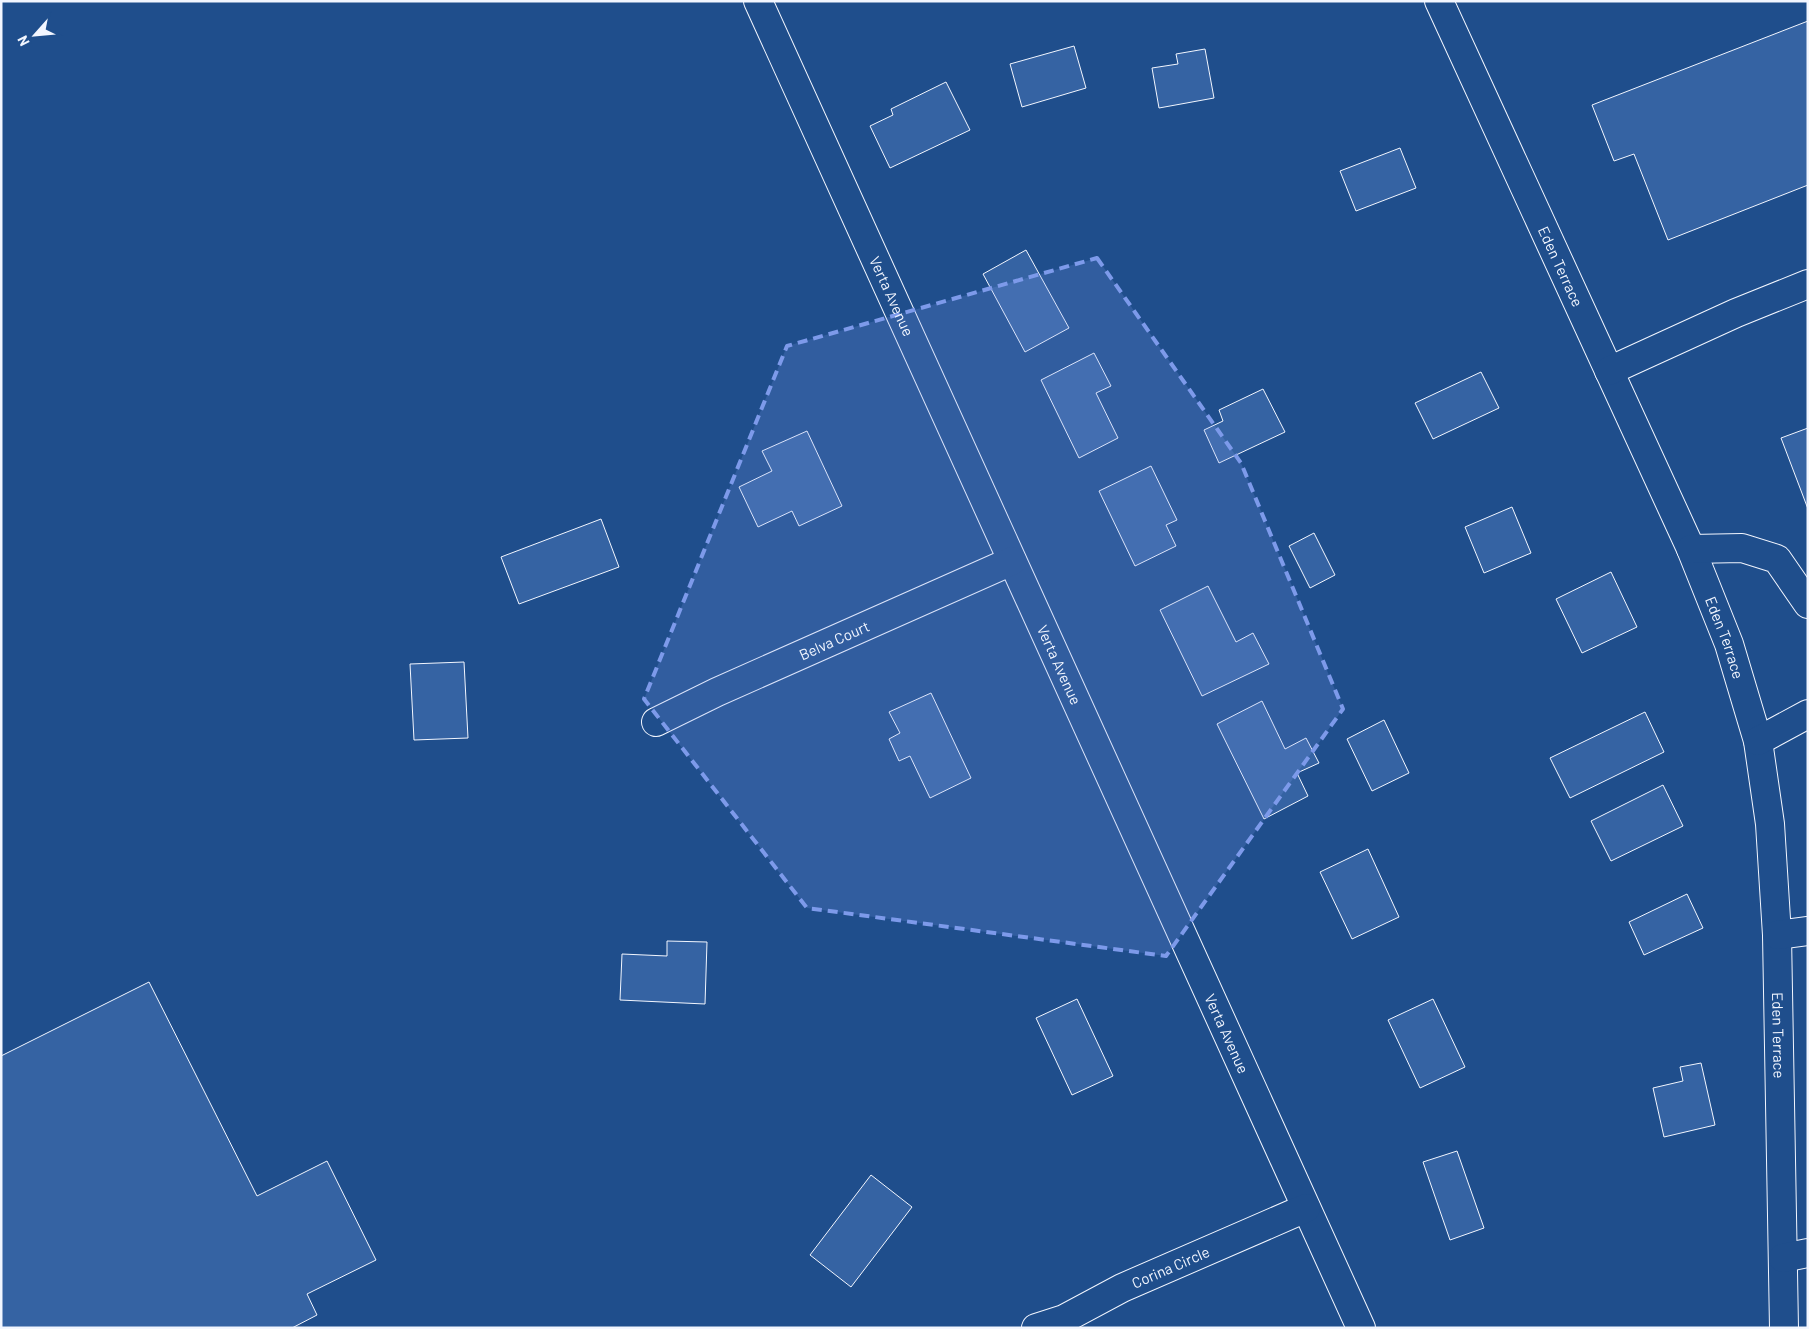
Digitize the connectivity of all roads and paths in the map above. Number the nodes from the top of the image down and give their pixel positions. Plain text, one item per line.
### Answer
1 (758, 1) edge
2 (1439, 1) edge
3 (1808, 284) edge
4 (1609, 371) junction
5 (1691, 549) junction
6 (1012, 561) junction
7 (1808, 604) edge
8 (1808, 714) edge
9 (656, 722) dead end
10 (1758, 741) junction
11 (1808, 931) edge
12 (1777, 935) junction
13 (1306, 1208) junction
14 (1795, 1255) edge
15 (1036, 1328) edge
16 (1360, 1328) edge
17 (1784, 1328) edge

1 - 6 street, Verta Avenue
2 - 4 street, Eden Terrace
3 - 4 street
4 - 5 street, Eden Terrace
5 - 7 street
5 - 10 street, Eden Terrace
6 - 9 street, Belva Court
6 - 13 street, Verta Avenue
8 - 10 street
10 - 12 street, Eden Terrace
11 - 12 street
12 - 14 street, Eden Terrace
13 - 15 street, Corina Circle
13 - 16 street, Verta Avenue
14 - 17 street, Eden Terrace

